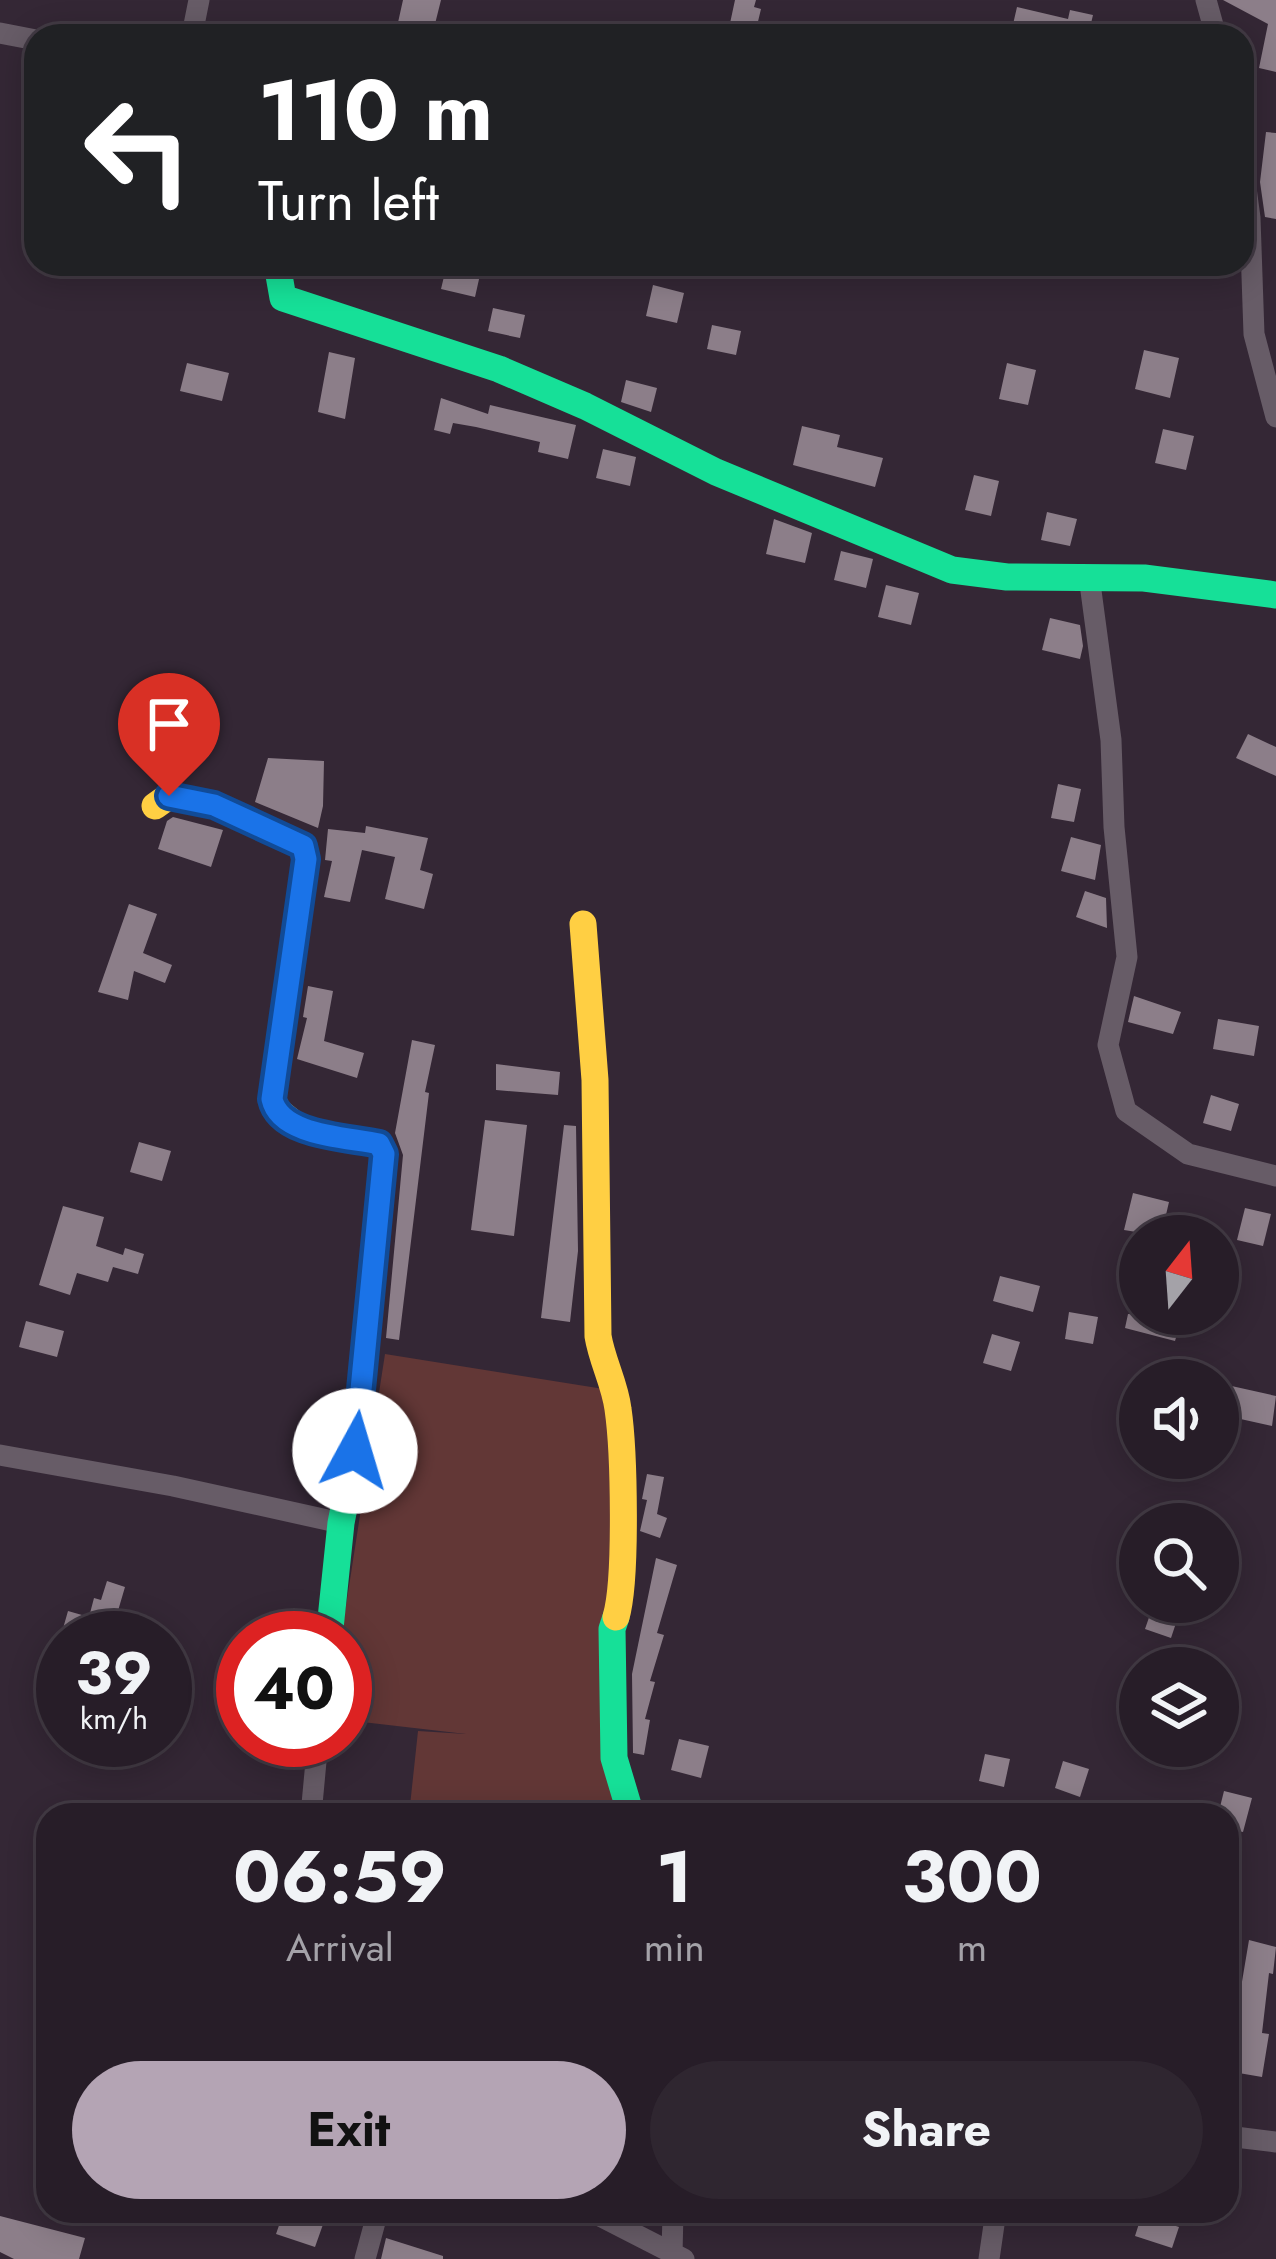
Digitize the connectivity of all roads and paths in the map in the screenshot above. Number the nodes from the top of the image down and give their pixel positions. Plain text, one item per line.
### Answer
1 (279, 276) edge
2 (1250, 276) edge
3 (1276, 417) edge
4 (1089, 576) junction
5 (1276, 595) edge
6 (155, 806) dead end
7 (583, 923) dead end
8 (1276, 1177) edge
9 (0, 1455) edge
10 (341, 1523) junction
11 (332, 1611) edge
12 (316, 1767) edge
13 (312, 1803) edge
14 (627, 1803) edge
15 (1239, 2137) edge
16 (1276, 2142) edge
17 (375, 2223) edge
18 (606, 2223) edge
19 (674, 2223) edge
20 (995, 2223) edge
21 (644, 2251) edge
22 (678, 2257) edge
23 (365, 2259) edge
24 (989, 2259) edge

1 - 4 street
2 - 3 street
4 - 5 street
4 - 8 street
6 - 10 street
7 - 14 street
9 - 10 street
10 - 11 street
12 - 13 street
15 - 16 street
17 - 23 street
18 - 21 street
19 - 22 street
20 - 24 street
21 - 22 street

